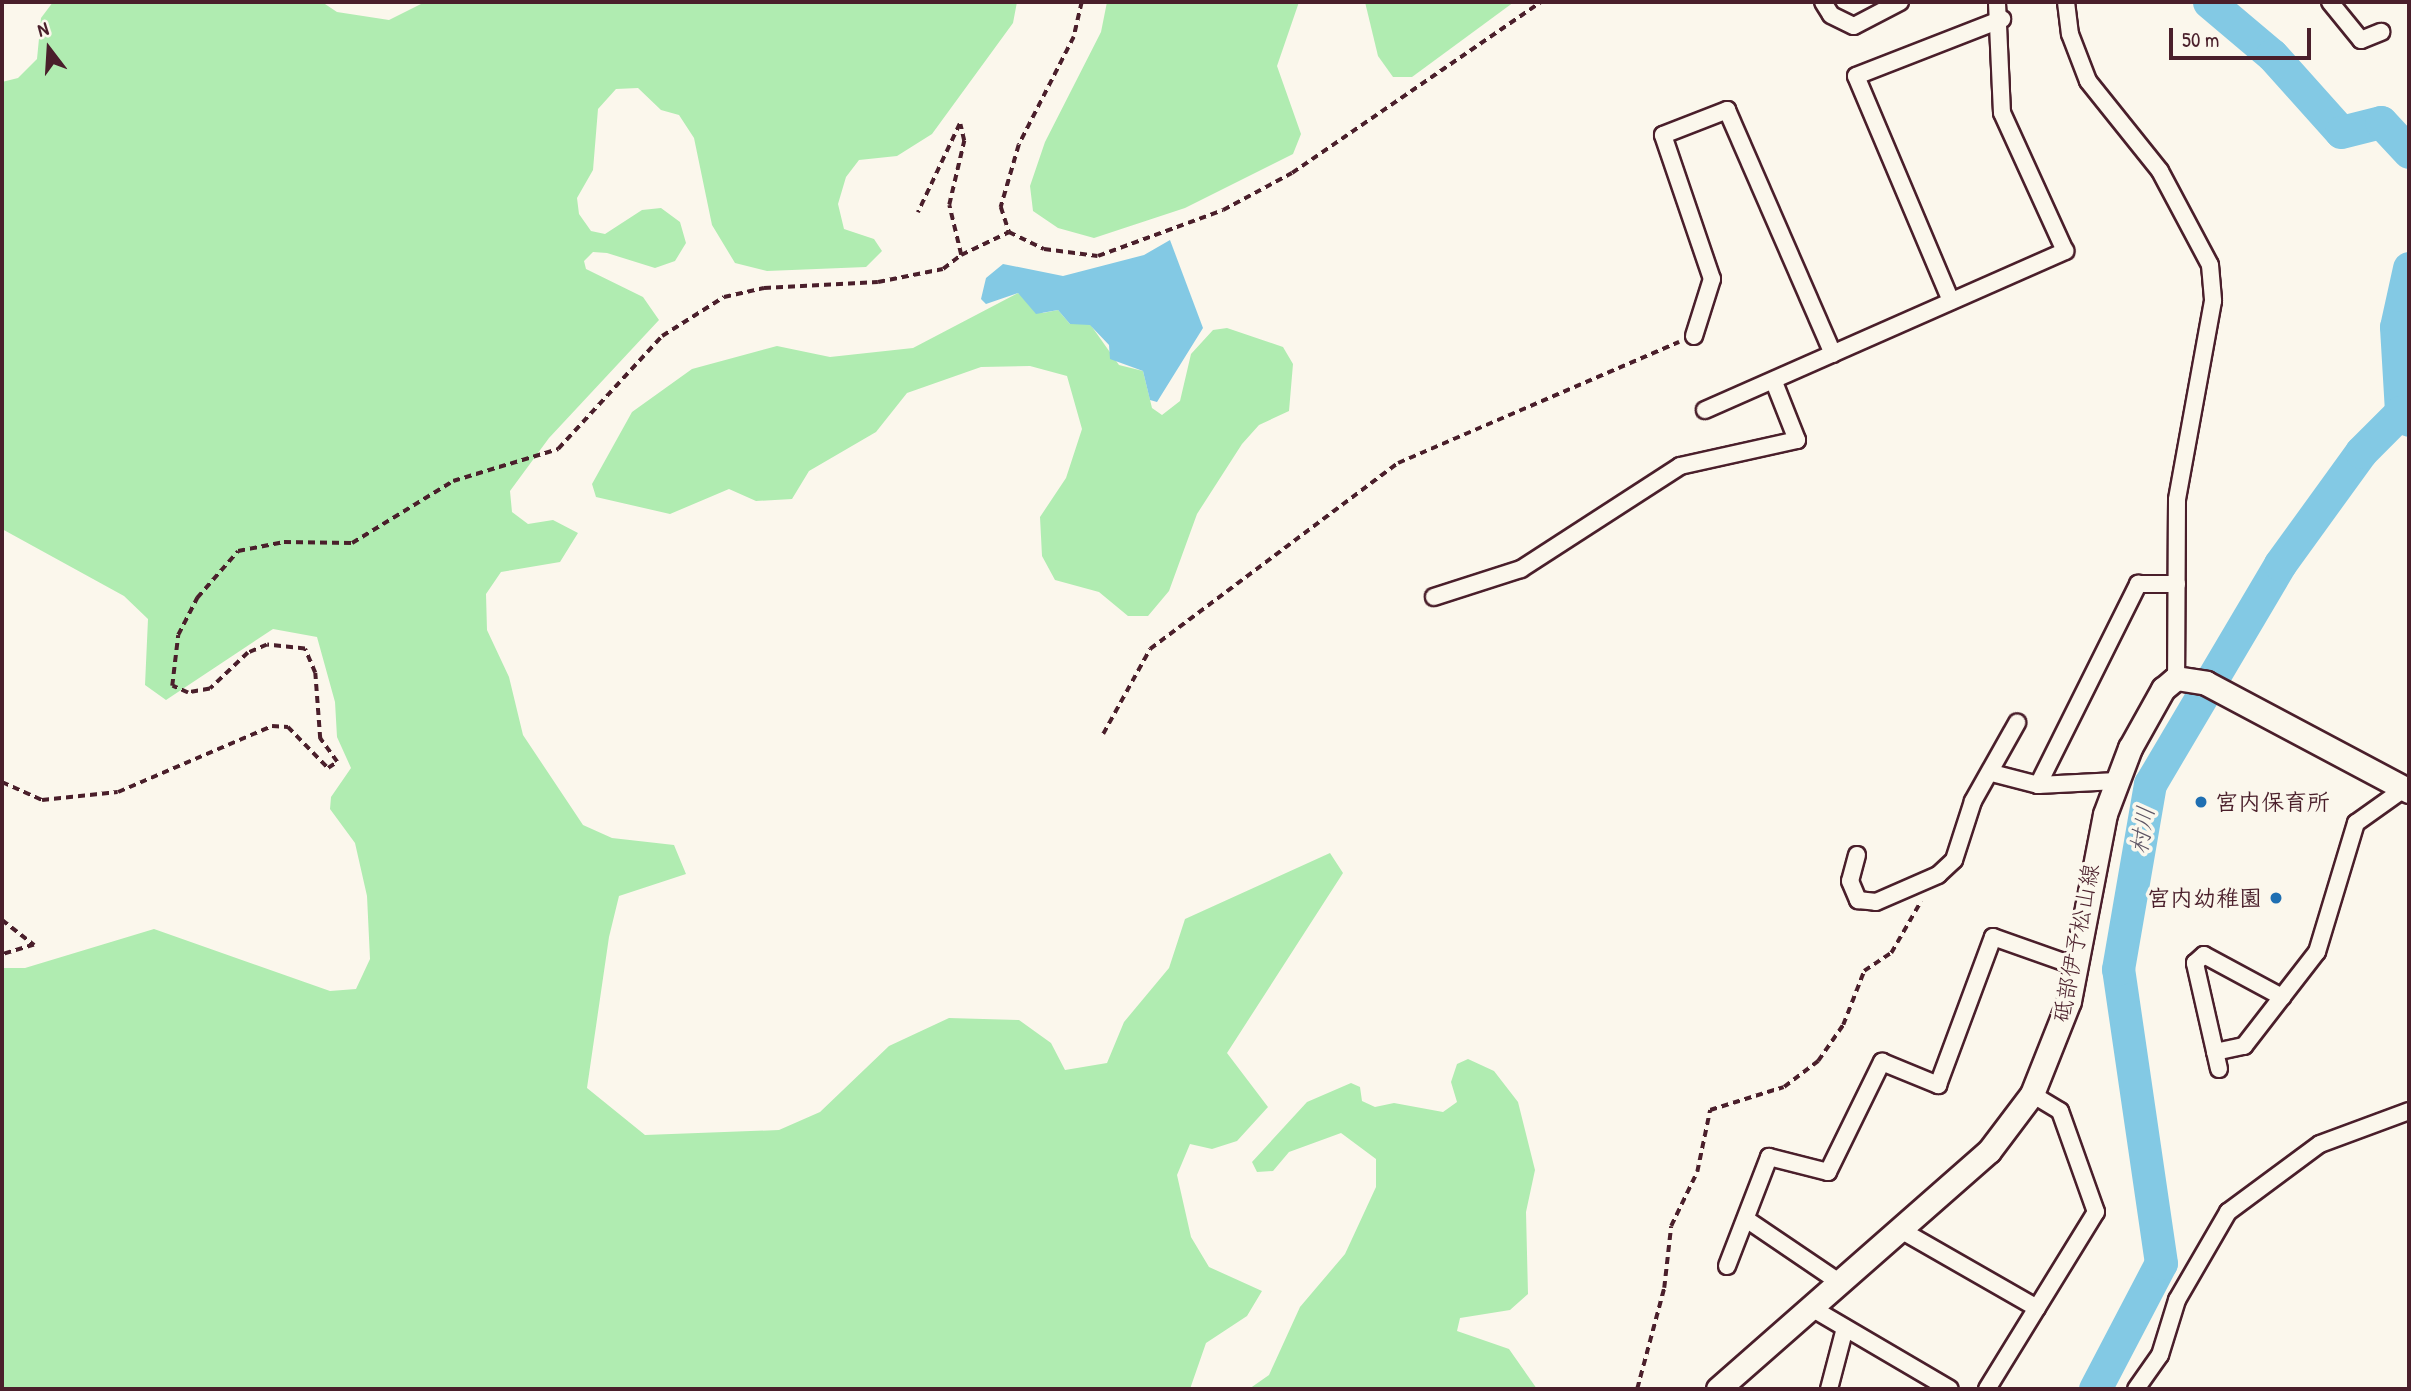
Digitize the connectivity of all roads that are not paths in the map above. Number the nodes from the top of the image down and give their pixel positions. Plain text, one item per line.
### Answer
1 (1823, 2) edge
2 (1900, 2) edge
3 (1997, 2) edge
4 (2066, 2) edge
5 (2330, 2) edge
6 (2002, 19) junction
7 (2381, 32) dead end
8 (1951, 301) junction
9 (1694, 336) road end
10 (1833, 354) junction
11 (1774, 382) junction
12 (1705, 410) dead end
13 (2176, 584) junction
14 (1434, 597) dead end
15 (2176, 678) junction
16 (2017, 723) dead end
17 (1992, 773) junction
18 (2117, 781) junction
19 (2038, 785) junction
20 (2407, 790) edge
21 (1857, 855) dead end
22 (2075, 966) junction
23 (2282, 997) junction
24 (2215, 1052) junction
25 (2219, 1069) dead end
26 (2032, 1094) junction
27 (2409, 1111) edge
28 (1746, 1219) junction
29 (1899, 1229) junction
30 (1727, 1266) dead end
31 (1839, 1282) junction
32 (1810, 1307) junction
33 (2037, 1308) junction
34 (1845, 1328) junction
35 (1718, 1389) edge
36 (1829, 1389) edge
37 (1951, 1389) edge
38 (1987, 1389) edge
39 (2136, 1389) edge

1 - 2 street
3 - 6 street
4 - 13 street
5 - 7 street
6 - 8 street
6 - 8 street
8 - 10 street
9 - 10 street
10 - 11 street
11 - 12 street
11 - 14 street
13 - 15 street
13 - 19 street
15 - 18 main road, 砥部伊予松山線
15 - 20 main road
16 - 17 street
17 - 19 street
17 - 21 street
18 - 19 street
18 - 22 main road, 砥部伊予松山線
20 - 23 street
22 - 26 main road, 砥部伊予松山線
22 - 28 street
23 - 24 street
23 - 24 street
24 - 25 street
26 - 29 main road, 砥部伊予松山線
26 - 33 street
27 - 39 street
28 - 30 street
28 - 31 street
29 - 31 main road, 砥部伊予松山線
29 - 33 street
31 - 32 main road, 砥部伊予松山線
32 - 34 street
32 - 35 main road, 砥部伊予松山線
33 - 38 street
34 - 36 street
34 - 37 street

